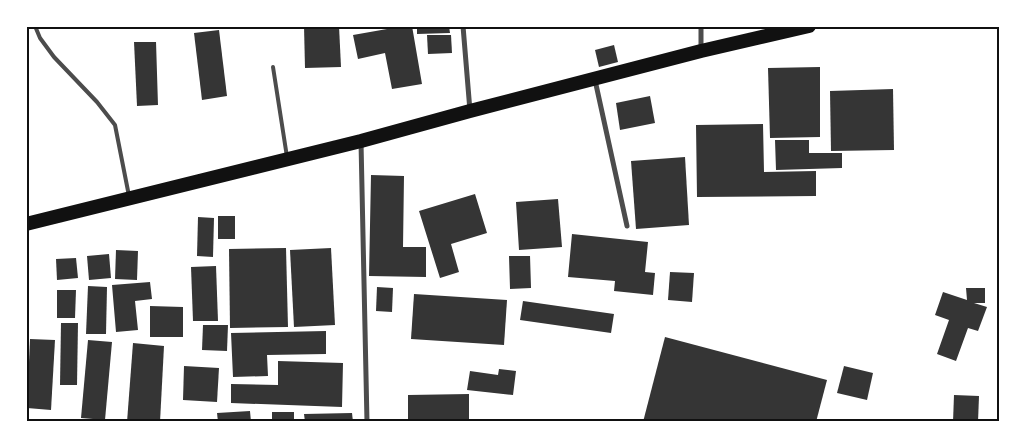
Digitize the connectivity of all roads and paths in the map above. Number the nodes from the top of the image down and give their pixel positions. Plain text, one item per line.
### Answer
1 (35, 26) edge
2 (463, 26) edge
3 (701, 26) edge
4 (809, 26) edge
5 (702, 50) junction
6 (273, 67) dead end
7 (594, 78) junction
8 (470, 111) junction
9 (362, 142) junction
10 (287, 159) junction
11 (129, 198) junction
12 (26, 224) edge
13 (626, 226) dead end
14 (367, 422) edge

1 - 11 lane
2 - 8 street
3 - 5 street
4 - 5 highway
5 - 7 highway
6 - 10 lane
7 - 8 highway
7 - 13 street
8 - 9 highway
9 - 10 highway
9 - 14 street
10 - 11 highway
11 - 12 highway

